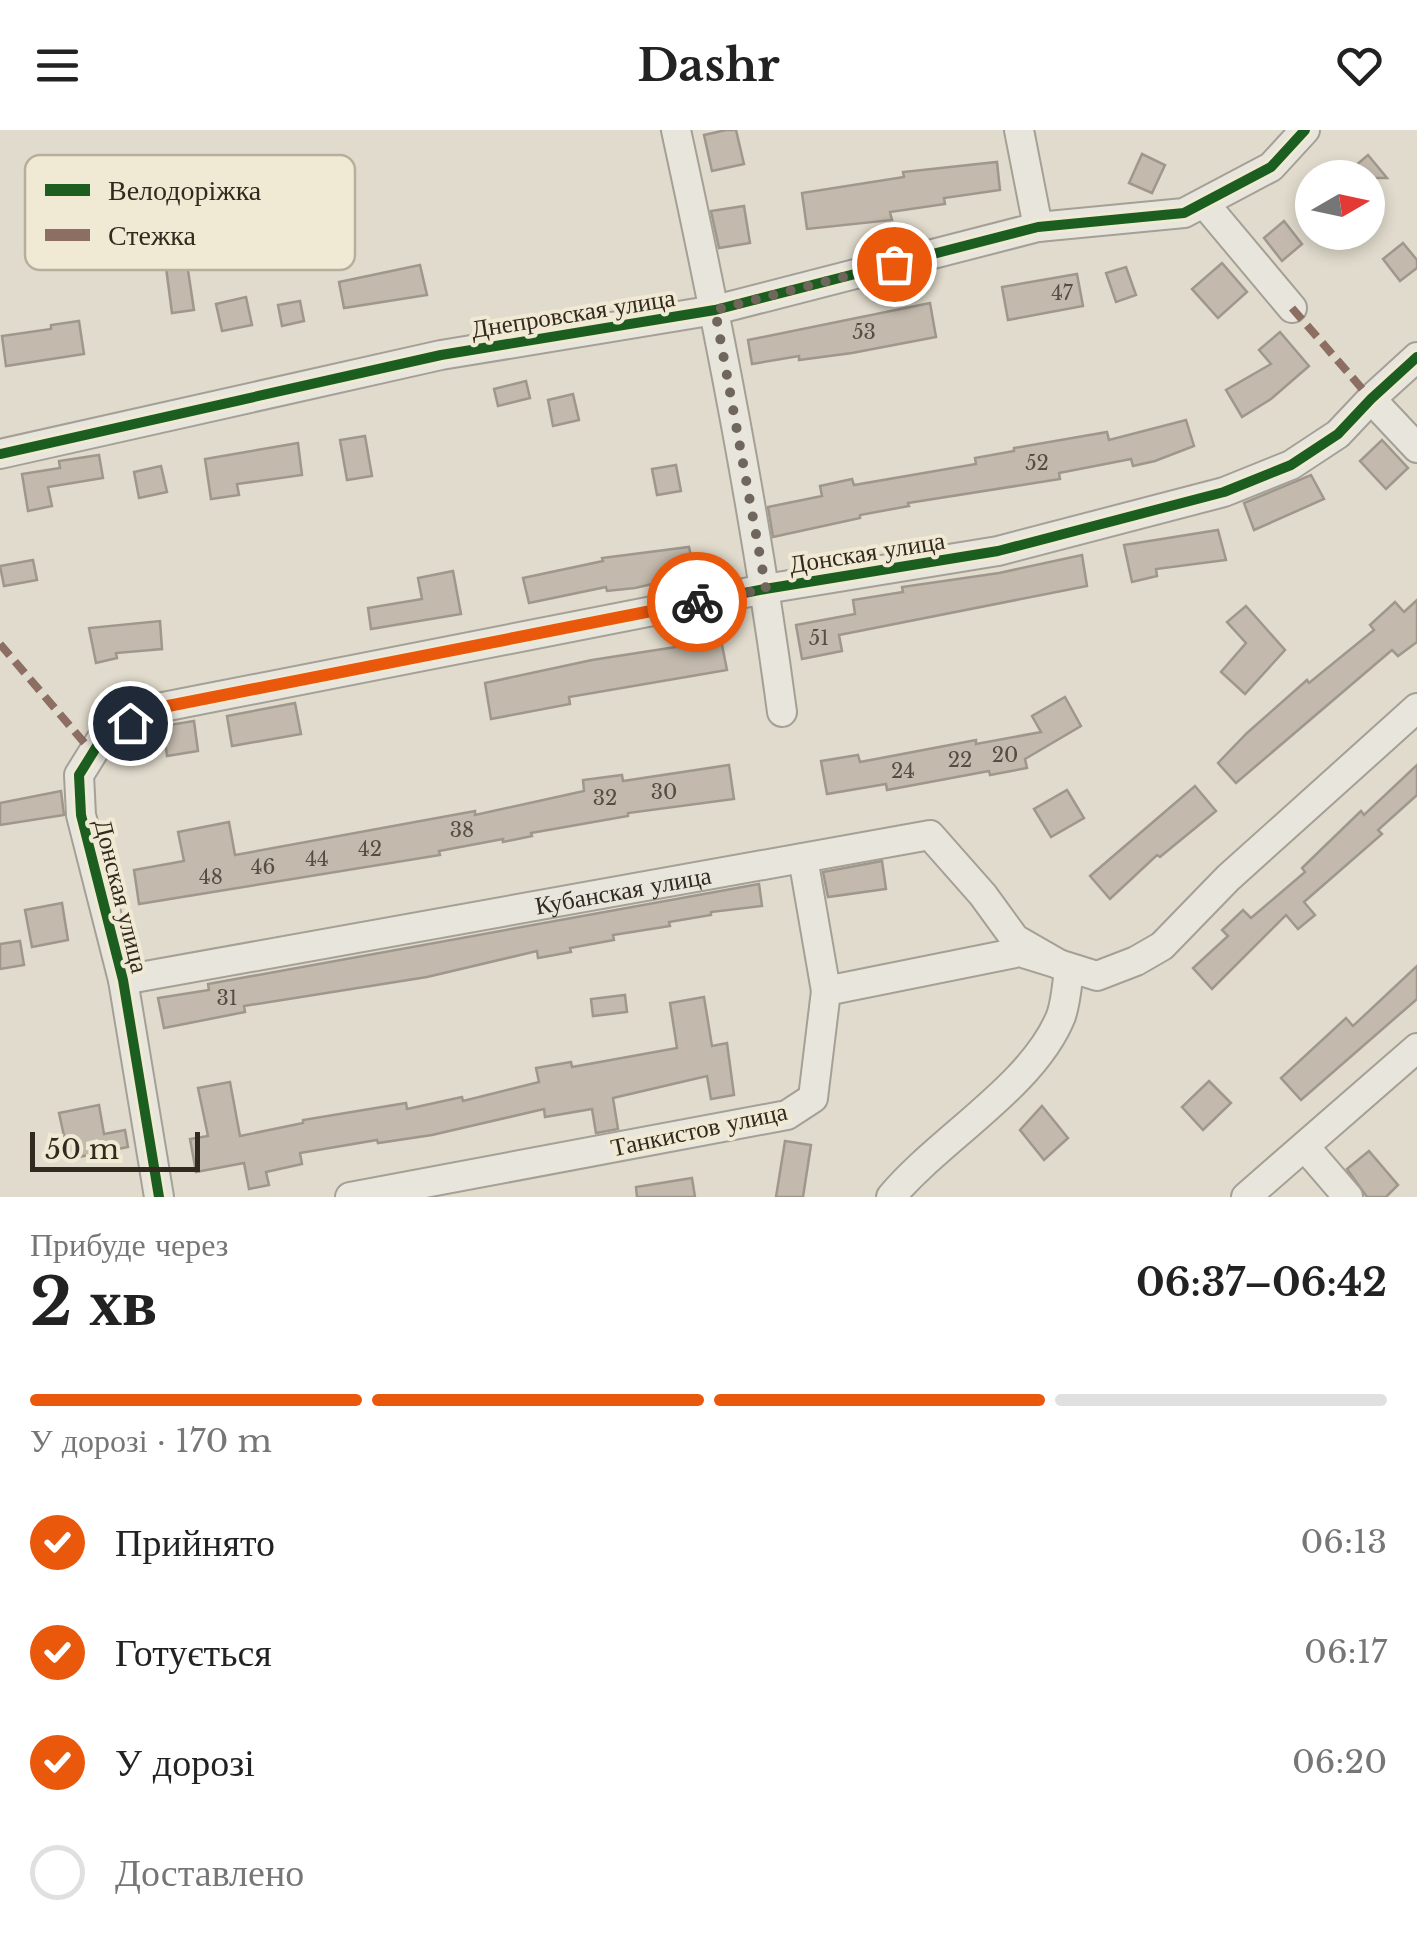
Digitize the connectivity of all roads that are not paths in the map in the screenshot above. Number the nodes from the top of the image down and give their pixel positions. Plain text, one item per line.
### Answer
1 (676, 130) edge
2 (1020, 130) edge
3 (1306, 130) edge
4 (1204, 203) junction
5 (1038, 226) junction
6 (1292, 308) dead end
7 (715, 310) junction
8 (1417, 358) edge
9 (1371, 399) junction
10 (1417, 448) edge
11 (0, 454) edge
12 (766, 589) junction
13 (1417, 708) edge
14 (782, 712) dead end
15 (802, 858) junction
16 (1070, 970) junction
17 (122, 980) junction
18 (826, 992) junction
19 (1417, 1048) edge
20 (1305, 1147) junction
21 (159, 1197) edge
22 (350, 1197) edge
23 (891, 1197) edge
24 (1246, 1197) edge
25 (1348, 1197) edge

1 - 7 street
2 - 5 street
3 - 4 street, Днепровская улица
4 - 5 street, Днепровская улица
4 - 6 street
5 - 7 street, Днепровская улица
7 - 11 street, Днепровская улица
7 - 12 street
8 - 9 street, Донская улица
9 - 10 street
9 - 12 street, Донская улица
12 - 14 street
12 - 17 street, Донская улица
13 - 16 street
15 - 16 street, Кубанская улица
15 - 17 street, Кубанская улица
15 - 18 street, Танкистов улица
16 - 18 street
16 - 23 street
17 - 21 street, Донская улица
18 - 22 street, Танкистов улица
19 - 20 street
20 - 24 street
20 - 25 street

